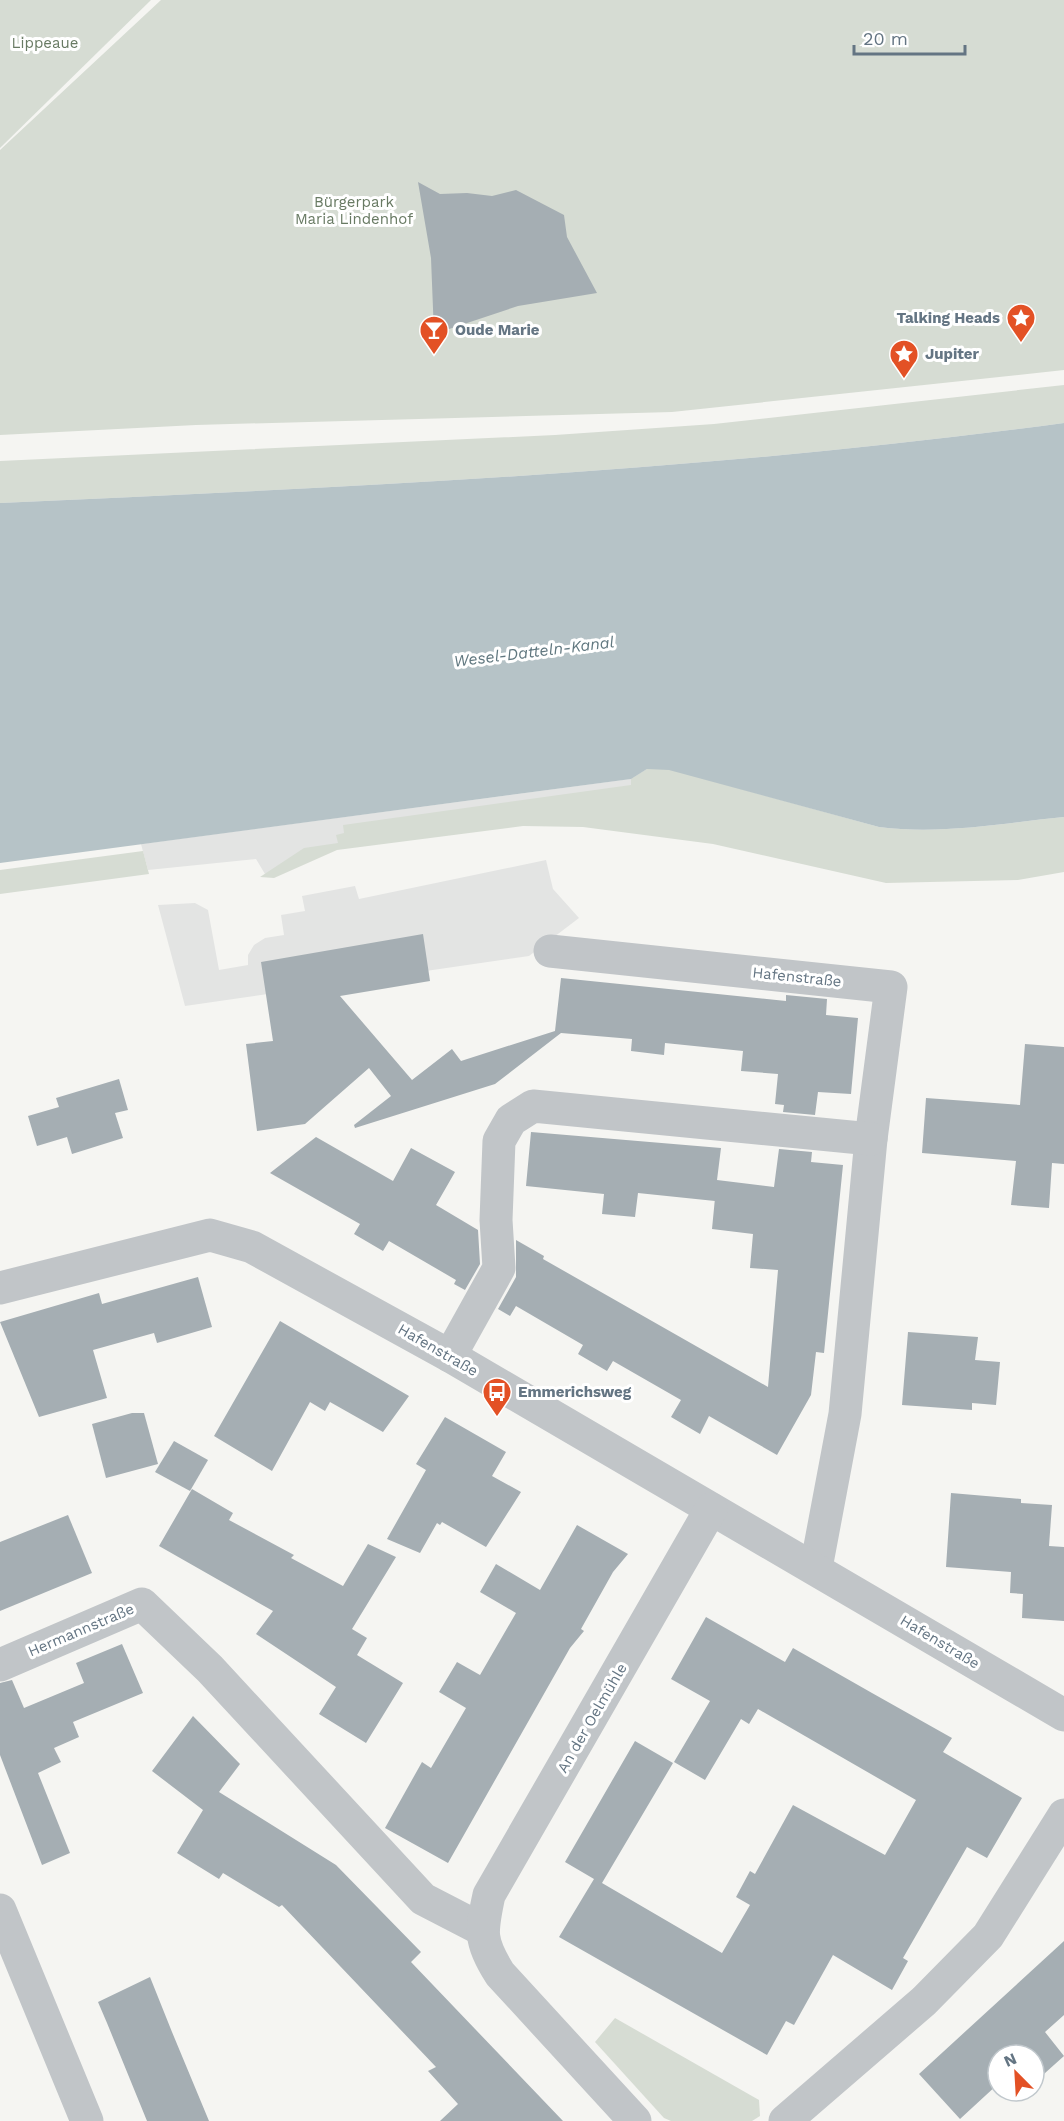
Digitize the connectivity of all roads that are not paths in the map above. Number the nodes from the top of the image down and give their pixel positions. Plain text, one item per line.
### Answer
1 (550, 951) dead end
2 (871, 1139) junction
3 (0, 1288) edge
4 (450, 1356) junction
5 (711, 1509) junction
6 (816, 1568) junction
7 (0, 1665) edge
8 (1064, 1715) edge
9 (1064, 1815) edge
10 (0, 1910) edge
11 (481, 1929) junction
12 (87, 2121) edge
13 (635, 2121) edge
14 (785, 2121) edge

1 - 2 street, Hafenstraße
2 - 4 street
2 - 6 street, Hafenstraße
3 - 4 street, Hafenstraße
4 - 5 street, Hafenstraße
5 - 6 street, Hafenstraße
5 - 11 street, An der Oelmühle
6 - 8 street, Hafenstraße
7 - 11 street, Hermannstraße
9 - 14 street
10 - 12 street
11 - 13 street

